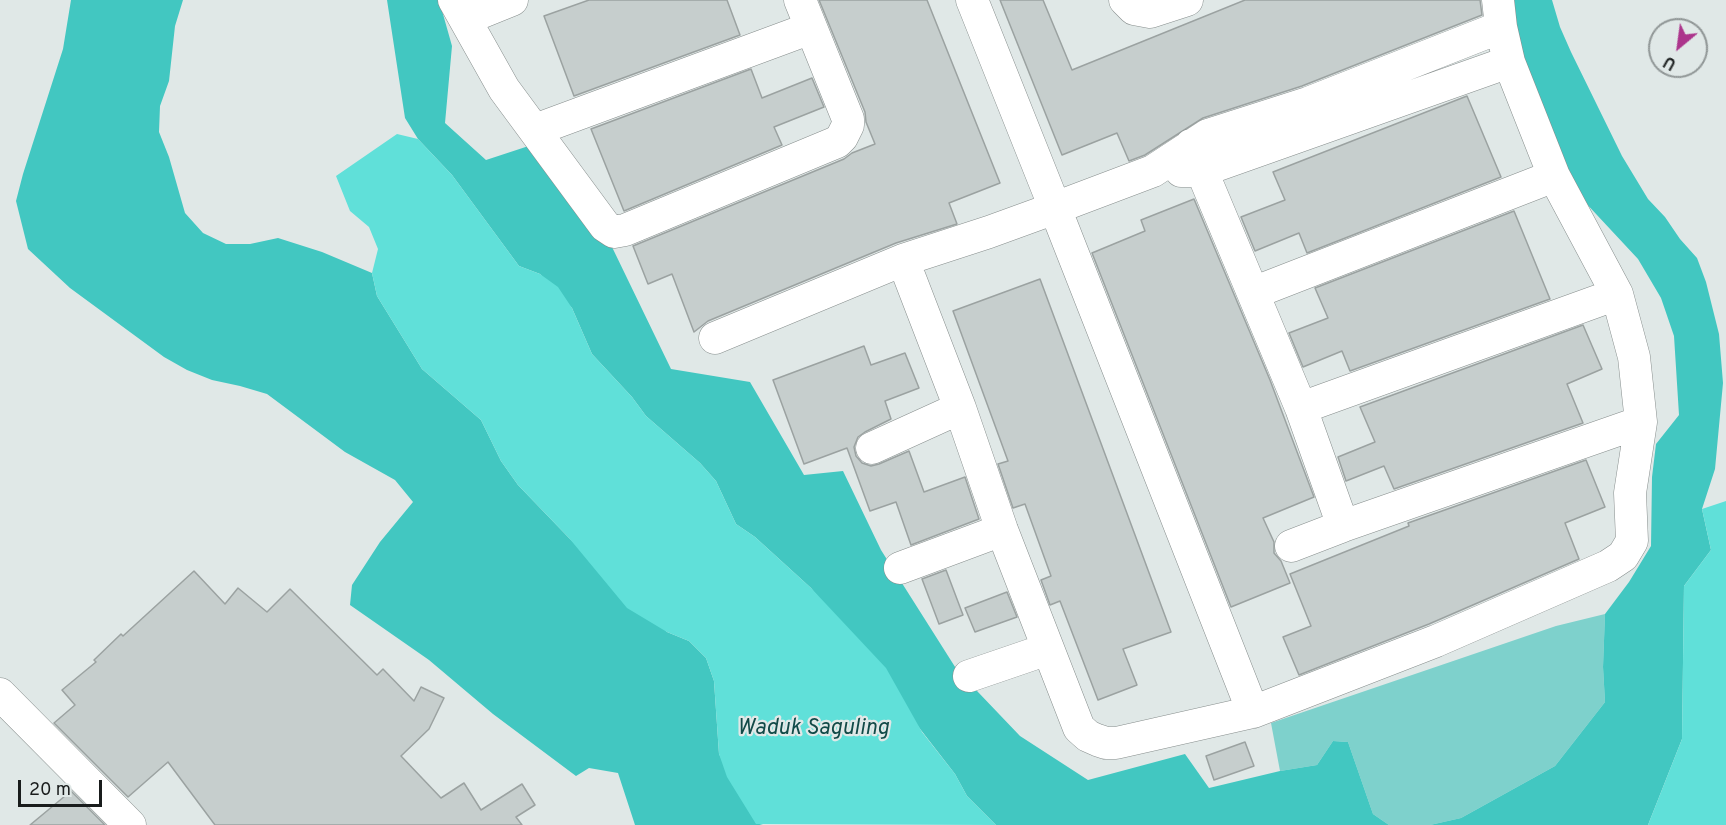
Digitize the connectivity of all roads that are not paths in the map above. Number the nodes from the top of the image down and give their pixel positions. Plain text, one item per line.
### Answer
1 (512, 0) edge
2 (972, 0) edge
3 (1125, 0) edge
4 (1187, 0) edge
5 (460, 10) edge
6 (805, 14) edge
7 (1499, 14) edge
8 (1509, 62) junction
9 (535, 130) junction
10 (1196, 158) junction
11 (1554, 176) junction
12 (1055, 208) junction
13 (903, 260) junction
14 (1253, 293) junction
15 (1617, 294) junction
16 (716, 338) dead end
17 (960, 408) junction
18 (1301, 408) junction
19 (1641, 422) junction
20 (872, 448) dead end
21 (1343, 526) junction
22 (1002, 530) junction
23 (1291, 546) dead end
24 (900, 568) dead end
25 (1048, 649) junction
26 (969, 676) dead end
27 (0, 694) edge
28 (1253, 712) junction
29 (130, 825) edge

1 - 5 street
2 - 12 street
3 - 4 street
5 - 9 street
6 - 9 street
6 - 9 street
7 - 8 street
7 - 10 street
8 - 10 street
8 - 11 street
10 - 12 street
10 - 14 street
11 - 14 street
11 - 15 street
12 - 13 street
12 - 28 street
13 - 16 street
13 - 17 street
14 - 18 street
15 - 18 street
15 - 19 street
17 - 20 street
17 - 22 street
18 - 21 street
19 - 21 street
19 - 28 street
21 - 23 street
22 - 24 street
22 - 25 street
25 - 26 street
25 - 28 street
27 - 29 street

